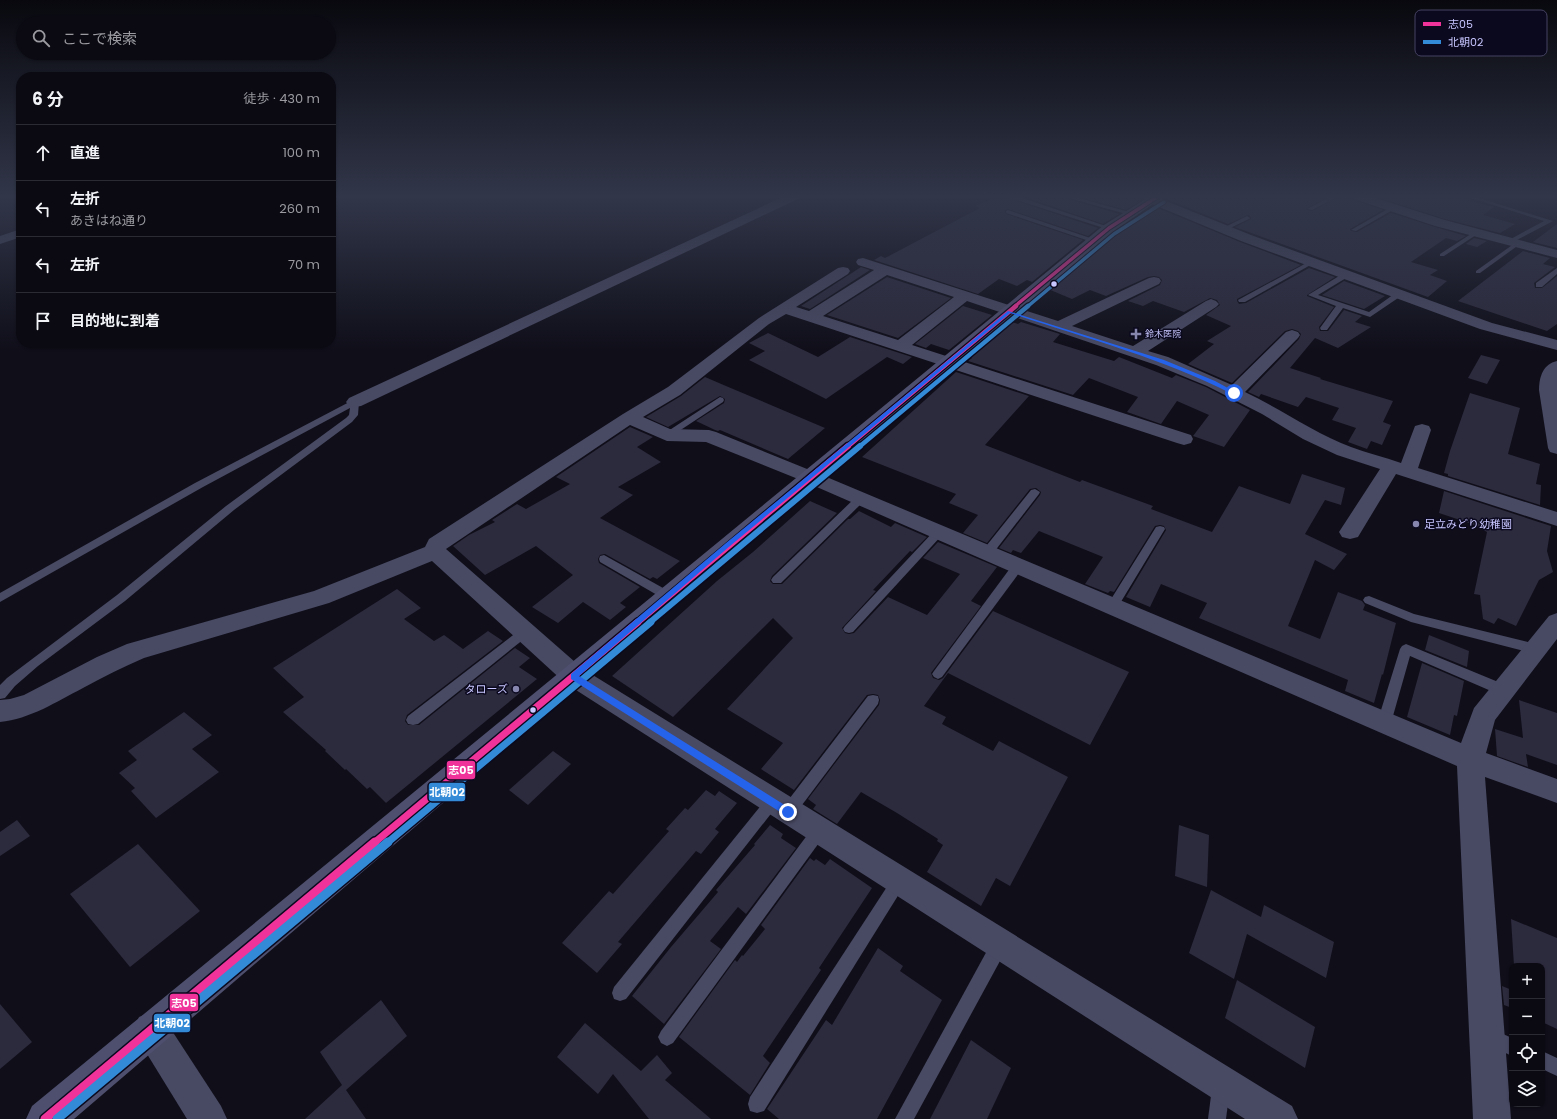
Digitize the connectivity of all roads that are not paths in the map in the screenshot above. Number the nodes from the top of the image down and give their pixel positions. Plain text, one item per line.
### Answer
1 (684, 247) edge
2 (1087, 247) edge
3 (1273, 247) edge
4 (1453, 247) edge
5 (1508, 247) edge
6 (1530, 247) edge
7 (1442, 254) dead end
8 (1557, 254) edge
9 (863, 262) dead end
10 (1312, 262) junction
11 (886, 269) junction
12 (1557, 270) edge
13 (843, 271) dead end
14 (1478, 272) dead end
15 (1347, 275) junction
16 (1154, 281) dead end
17 (1539, 285) dead end
18 (1400, 294) junction
19 (965, 296) junction
20 (1242, 300) dead end
21 (1211, 304) dead end
22 (1341, 305) junction
23 (784, 308) junction
24 (1010, 312) junction
25 (812, 316) junction
26 (1058, 327) junction
27 (1324, 328) dead end
28 (1292, 335) dead end
29 (1557, 345) edge
30 (902, 346) junction
31 (1135, 352) junction
32 (950, 361) junction
33 (1557, 366) edge
34 (1234, 393) junction
35 (720, 400) dead end
36 (354, 402) junction
37 (629, 418) junction
38 (1422, 430) dead end
39 (667, 435) junction
40 (1184, 439) dead end
41 (1557, 448) edge
42 (1399, 469) junction
43 (810, 477) junction
44 (1035, 492) dead end
45 (860, 499) junction
46 (1557, 518) edge
47 (1160, 528) dead end
48 (939, 532) junction
49 (1350, 532) dead end
50 (435, 551) junction
51 (987, 553) junction
52 (604, 559) dead end
53 (1018, 566) junction
54 (778, 580) dead end
55 (668, 596) junction
56 (0, 598) edge
57 (1369, 600) dead end
58 (1112, 607) junction
59 (1557, 622) edge
60 (849, 629) dead end
61 (525, 632) junction
62 (1545, 646) edge
63 (938, 674) dead end
64 (574, 676) junction
65 (1503, 690) junction
66 (0, 694) edge
67 (873, 700) dead end
68 (0, 710) edge
69 (414, 720) dead end
70 (1384, 723) junction
71 (1470, 759) junction
72 (1557, 791) edge
73 (780, 807) junction
74 (819, 831) junction
75 (899, 880) junction
76 (1000, 944) junction
77 (620, 993) dead end
78 (151, 1029) junction
79 (667, 1037) dead end
80 (1499, 1041) edge
81 (1545, 1061) edge
82 (1557, 1067) edge
83 (1222, 1082) junction
84 (757, 1104) dead end
85 (45, 1119) edge
86 (208, 1119) edge
87 (904, 1119) edge
88 (1217, 1119) edge
89 (1280, 1119) edge
90 (1492, 1119) edge

1 - 36 street
2 - 24 street
3 - 10 street
4 - 7 lane
5 - 14 lane
6 - 8 street
9 - 11 street
10 - 15 street
10 - 20 lane
11 - 19 street
11 - 25 street
12 - 17 lane
13 - 23 street
15 - 18 street
15 - 22 lane
16 - 26 street
18 - 22 lane
18 - 29 street
19 - 24 street
19 - 30 street
21 - 31 street
22 - 27 lane
23 - 25 street
23 - 37 street
24 - 26 street
24 - 32 street
25 - 30 street
26 - 31 street
28 - 34 street
30 - 32 street
31 - 34 street
32 - 40 street
32 - 43 street
33 - 41 street
34 - 42 street
35 - 39 lane
36 - 56 lane
36 - 66 lane
37 - 39 street
37 - 50 street
38 - 42 street
39 - 43 street
42 - 46 street
42 - 49 street
43 - 45 street
43 - 55 street
44 - 51 lane
45 - 48 street
45 - 54 lane
47 - 58 lane
48 - 51 street
48 - 60 lane
50 - 61 street
50 - 68 street
51 - 53 street
52 - 55 lane
53 - 58 street
53 - 63 lane
55 - 64 street
57 - 62 lane
58 - 70 street
59 - 62 street
61 - 64 street
61 - 69 lane
62 - 65 street
64 - 73 street
64 - 78 street
65 - 70 lane
65 - 71 street
67 - 73 lane
70 - 71 street
71 - 72 street
71 - 80 street
73 - 74 street
73 - 77 lane
74 - 75 street
74 - 79 lane
75 - 76 street
75 - 84 lane
76 - 83 street
76 - 87 lane
78 - 85 street
78 - 86 street
80 - 90 street
81 - 82 lane
83 - 88 lane
83 - 89 street

